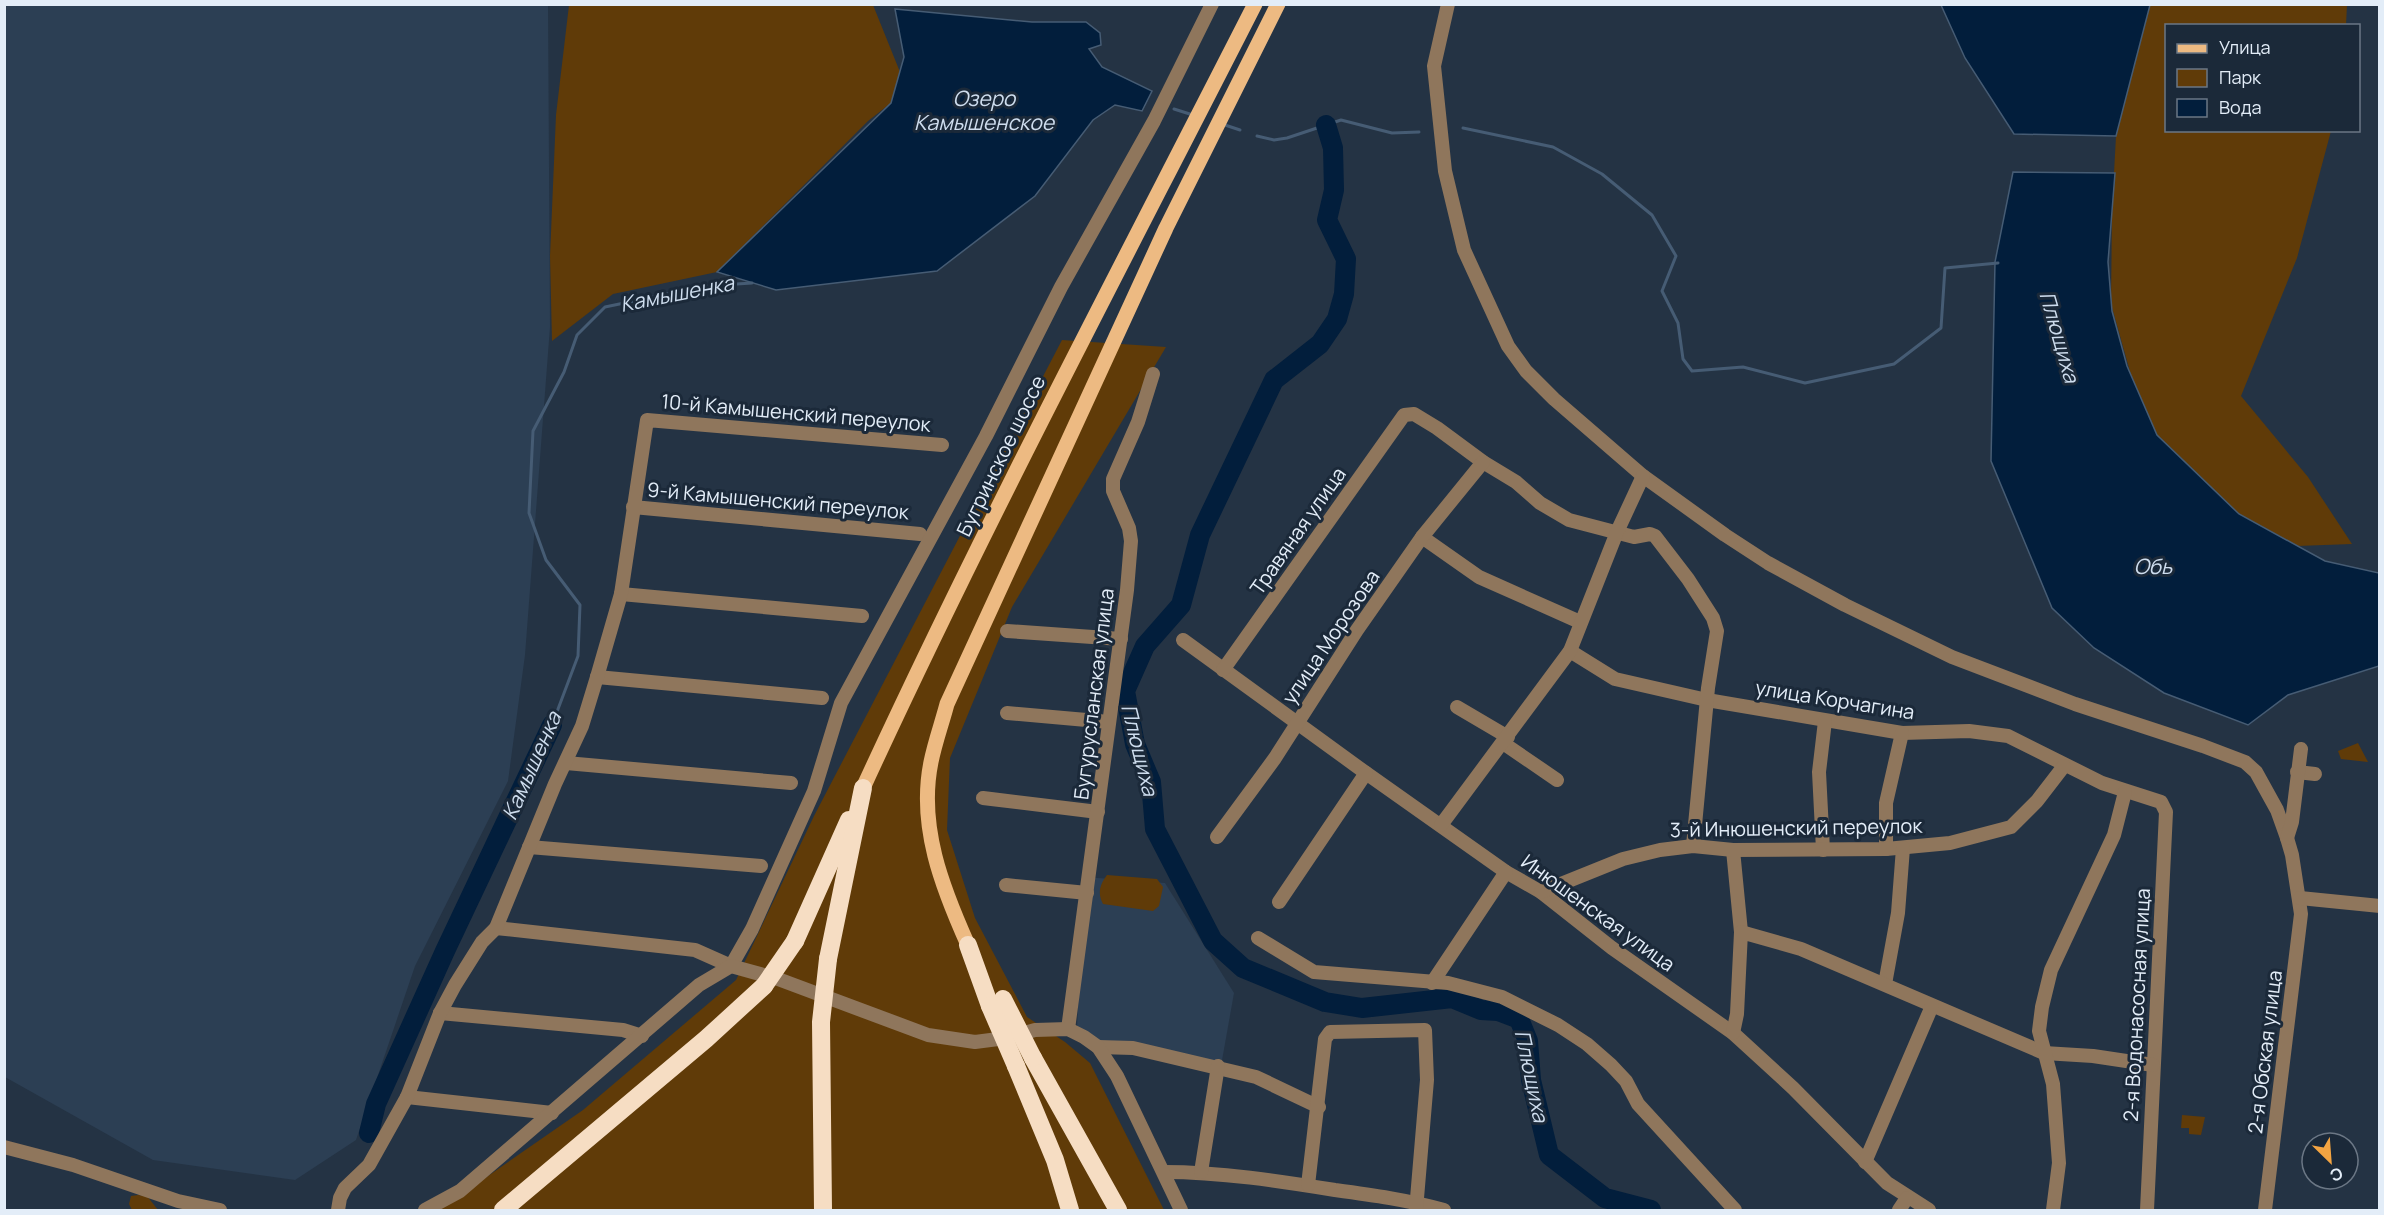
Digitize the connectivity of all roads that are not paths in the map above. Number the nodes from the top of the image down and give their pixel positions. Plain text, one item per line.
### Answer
1 (1212, 4) edge
2 (1255, 4) edge
3 (1278, 4) edge
4 (1449, 4) edge
5 (1153, 374) dead end
6 (942, 445) dead end
7 (1483, 462) junction
8 (1643, 476) junction
9 (633, 507) junction
10 (1617, 532) junction
11 (920, 534) dead end
12 (1422, 537) junction
13 (621, 594) junction
14 (862, 616) dead end
15 (1580, 622) junction
16 (1007, 631) dead end
17 (1121, 639) junction
18 (1183, 640) dead end
19 (1570, 651) junction
20 (1223, 670) junction
21 (597, 677) junction
22 (822, 698) dead end
23 (1707, 700) junction
24 (1457, 707) dead end
25 (1007, 712) dead end
26 (1825, 721) junction
27 (1109, 722) junction
28 (1297, 723) junction
29 (1902, 733) junction
30 (1505, 740) junction
31 (2301, 748) dead end
32 (566, 763) junction
33 (2064, 766) junction
34 (2297, 772) junction
35 (1366, 773) junction
36 (2315, 774) dead end
37 (1557, 780) dead end
38 (791, 783) dead end
39 (863, 788) junction
40 (2125, 792) junction
41 (983, 798) dead end
42 (2161, 802) joint
43 (1098, 812) junction
44 (1441, 825) junction
45 (1217, 837) dead end
46 (2287, 838) junction
47 (1694, 846) junction
48 (529, 847) junction
49 (1903, 848) junction
50 (1886, 849) junction
51 (1733, 850) junction
52 (1823, 850) junction
53 (761, 866) dead end
54 (1506, 872) junction
55 (1006, 885) dead end
56 (1541, 892) junction
57 (1087, 893) junction
58 (2300, 898) junction
59 (1279, 902) dead end
60 (2379, 906) edge
61 (496, 928) junction
62 (1741, 932) junction
63 (1258, 938) dead end
64 (968, 945) joint
65 (730, 966) junction
66 (1432, 983) junction
67 (1885, 984) junction
68 (997, 1003) junction
69 (1932, 1006) junction
70 (440, 1013) junction
71 (1068, 1029) junction
72 (1733, 1033) junction
73 (642, 1036) junction
74 (1098, 1047) junction
75 (2044, 1053) junction
76 (2153, 1065) junction
77 (1218, 1066) junction
78 (407, 1097) junction
79 (1319, 1107) junction
80 (552, 1113) junction
81 (4, 1147) edge
82 (1865, 1162) junction
83 (1164, 1172) junction
84 (1201, 1172) junction
85 (1308, 1185) junction
86 (1907, 1198) junction
87 (1417, 1206) edge
88 (219, 1210) edge
89 (338, 1210) edge
90 (425, 1210) edge
91 (503, 1210) edge
92 (823, 1210) edge
93 (1070, 1210) edge
94 (1119, 1210) edge
95 (1181, 1210) edge
96 (1444, 1210) edge
97 (1735, 1210) edge
98 (1899, 1210) edge
99 (1929, 1210) edge
100 (2053, 1210) edge
101 (2147, 1210) edge
102 (2265, 1210) edge

1 - 65 street
2 - 39 main road, Бугринское шоссе
3 - 64 main road
4 - 8 street
5 - 17 street, Бугурусланская улица
6 - 9 street, 10-й Камышенский переулок
7 - 10 street
7 - 12 street, улица Морозова
7 - 20 street, Травяная улица
8 - 10 street
8 - 46 street
9 - 11 street, 9-й Камышенский переулок
9 - 13 street
10 - 15 street
10 - 23 street
12 - 15 street
12 - 28 street, улица Морозова
13 - 14 street
13 - 21 street
15 - 19 street
16 - 17 street
17 - 27 street, Бугурусланская улица
18 - 20 street, Инюшенская улица
19 - 23 street, улица Корчагина
19 - 30 street
20 - 28 street, Инюшенская улица
21 - 22 street
21 - 32 street
23 - 26 street, улица Корчагина
23 - 47 street
24 - 30 street
25 - 27 street
26 - 29 street, улица Корчагина
26 - 52 street
27 - 43 street, Бугурусланская улица
28 - 35 street, Инюшенская улица
28 - 45 street, улица Морозова
29 - 33 street, улица Корчагина
29 - 50 street
30 - 37 street
30 - 44 street
31 - 34 street
32 - 38 street
32 - 48 street
33 - 40 street, улица Корчагина
33 - 49 street, 3-й Инюшенский переулок
34 - 36 street
34 - 46 street
35 - 44 street, Инюшенская улица
35 - 59 street
39 - 91 highway, bridge
39 - 92 highway, bridge
40 - 42 street, улица Корчагина
40 - 75 street
41 - 43 street
42 - 76 street, 2-я Водонасосная улица
43 - 57 street, Бугурусланская улица
44 - 54 street, Инюшенская улица
46 - 58 street, 2-я Обская улица
47 - 51 street, 3-й Инюшенский переулок
47 - 56 street, 3-й Инюшенский переулок
48 - 53 street
48 - 61 street
49 - 50 street, 3-й Инюшенский переулок
49 - 67 street
50 - 52 street, 3-й Инюшенский переулок
51 - 52 street, 3-й Инюшенский переулок
51 - 62 street
54 - 56 street, Инюшенская улица
54 - 66 street
55 - 57 street
56 - 72 street, Инюшенская улица
57 - 71 street, Бугурусланская улица
58 - 60 street
58 - 102 street, 2-я Обская улица
61 - 65 street
61 - 70 street
62 - 67 street
62 - 72 street
63 - 66 street
64 - 68 highway
65 - 71 street
65 - 73 street
66 - 97 street
67 - 69 street
68 - 93 highway, bridge
68 - 94 highway, bridge
69 - 75 street
69 - 82 street
70 - 73 street
70 - 78 street
71 - 74 street
72 - 82 street, Инюшенская улица
73 - 80 street
74 - 77 street
74 - 83 street
75 - 76 street
75 - 100 street
76 - 101 street, 2-я Водонасосная улица
77 - 79 street
77 - 84 street
78 - 80 street
78 - 89 street
79 - 85 street
79 - 87 street
80 - 90 street
81 - 88 street
82 - 86 street, Инюшенская улица
83 - 84 street
83 - 95 street
84 - 85 street
85 - 87 street
86 - 98 street
86 - 99 street, Инюшенская улица
87 - 96 street

